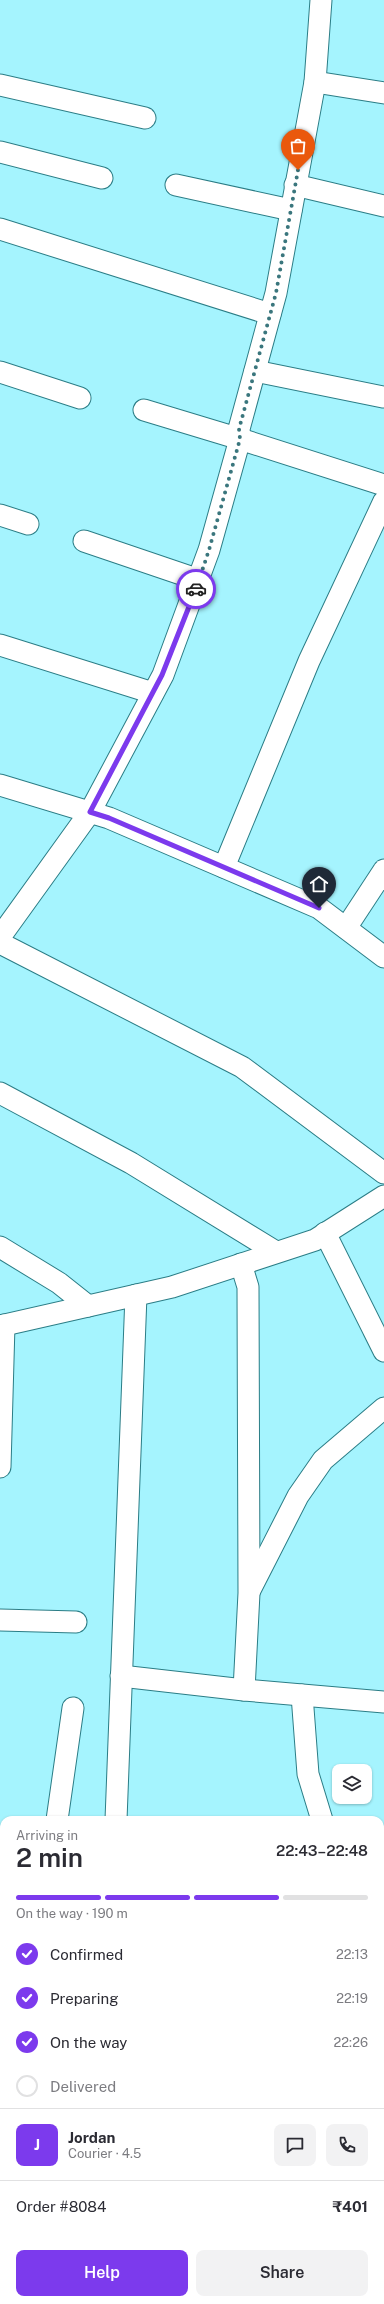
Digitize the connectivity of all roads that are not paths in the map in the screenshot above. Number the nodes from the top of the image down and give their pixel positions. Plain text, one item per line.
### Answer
1 (321, 0) edge
2 (315, 82) junction
3 (0, 85) edge
4 (384, 93) edge
5 (145, 118) dead end
6 (0, 152) edge
7 (102, 178) dead end
8 (176, 185) dead end
9 (295, 185) junction
10 (384, 206) edge
11 (291, 210) junction
12 (0, 229) edge
13 (270, 314) junction
14 (255, 371) junction
15 (0, 372) edge
16 (383, 397) dead end
17 (80, 398) dead end
18 (144, 410) dead end
19 (240, 439) junction
20 (384, 485) edge
21 (384, 501) edge
22 (0, 515) edge
23 (28, 524) dead end
24 (84, 541) dead end
25 (199, 580) junction
26 (0, 645) edge
27 (153, 693) junction
28 (0, 785) edge
29 (90, 812) junction
30 (224, 867) junction
31 (384, 870) edge
32 (346, 928) junction
33 (0, 937) edge
34 (0, 943) edge
35 (384, 957) edge
36 (0, 1093) edge
37 (384, 1173) edge
38 (384, 1196) edge
39 (326, 1233) junction
40 (0, 1247) edge
41 (276, 1252) junction
42 (241, 1264) junction
43 (136, 1295) junction
44 (88, 1306) junction
45 (2, 1326) edge
46 (384, 1351) edge
47 (384, 1408) edge
48 (0, 1466) edge
49 (249, 1592) junction
50 (0, 1620) edge
51 (76, 1622) dead end
52 (121, 1676) junction
53 (244, 1690) junction
54 (302, 1695) junction
55 (384, 1702) edge
56 (73, 1708) dead end
57 (58, 1816) edge
58 (116, 1816) edge
59 (321, 1816) edge

1 - 2 street
2 - 4 street
2 - 9 street
3 - 5 street
6 - 7 street
8 - 11 street
9 - 10 street
9 - 11 street
11 - 13 street
12 - 13 street
13 - 14 street
14 - 16 street
14 - 19 street
15 - 17 street
18 - 19 street
19 - 20 street
19 - 25 street
21 - 30 street
22 - 23 street
24 - 25 street
25 - 27 street
26 - 27 street
27 - 29 street
28 - 29 street
29 - 30 street
29 - 33 street
30 - 32 street
31 - 32 street
32 - 35 street
34 - 37 street
36 - 41 street
38 - 39 street
39 - 41 street
39 - 46 street
40 - 44 street
41 - 42 street
42 - 43 street
42 - 49 street
43 - 44 street
43 - 52 street
44 - 45 street
45 - 48 street
47 - 49 street
49 - 53 street
50 - 51 street
52 - 53 street
52 - 58 street
53 - 54 street
54 - 55 street
54 - 59 street
56 - 57 street

